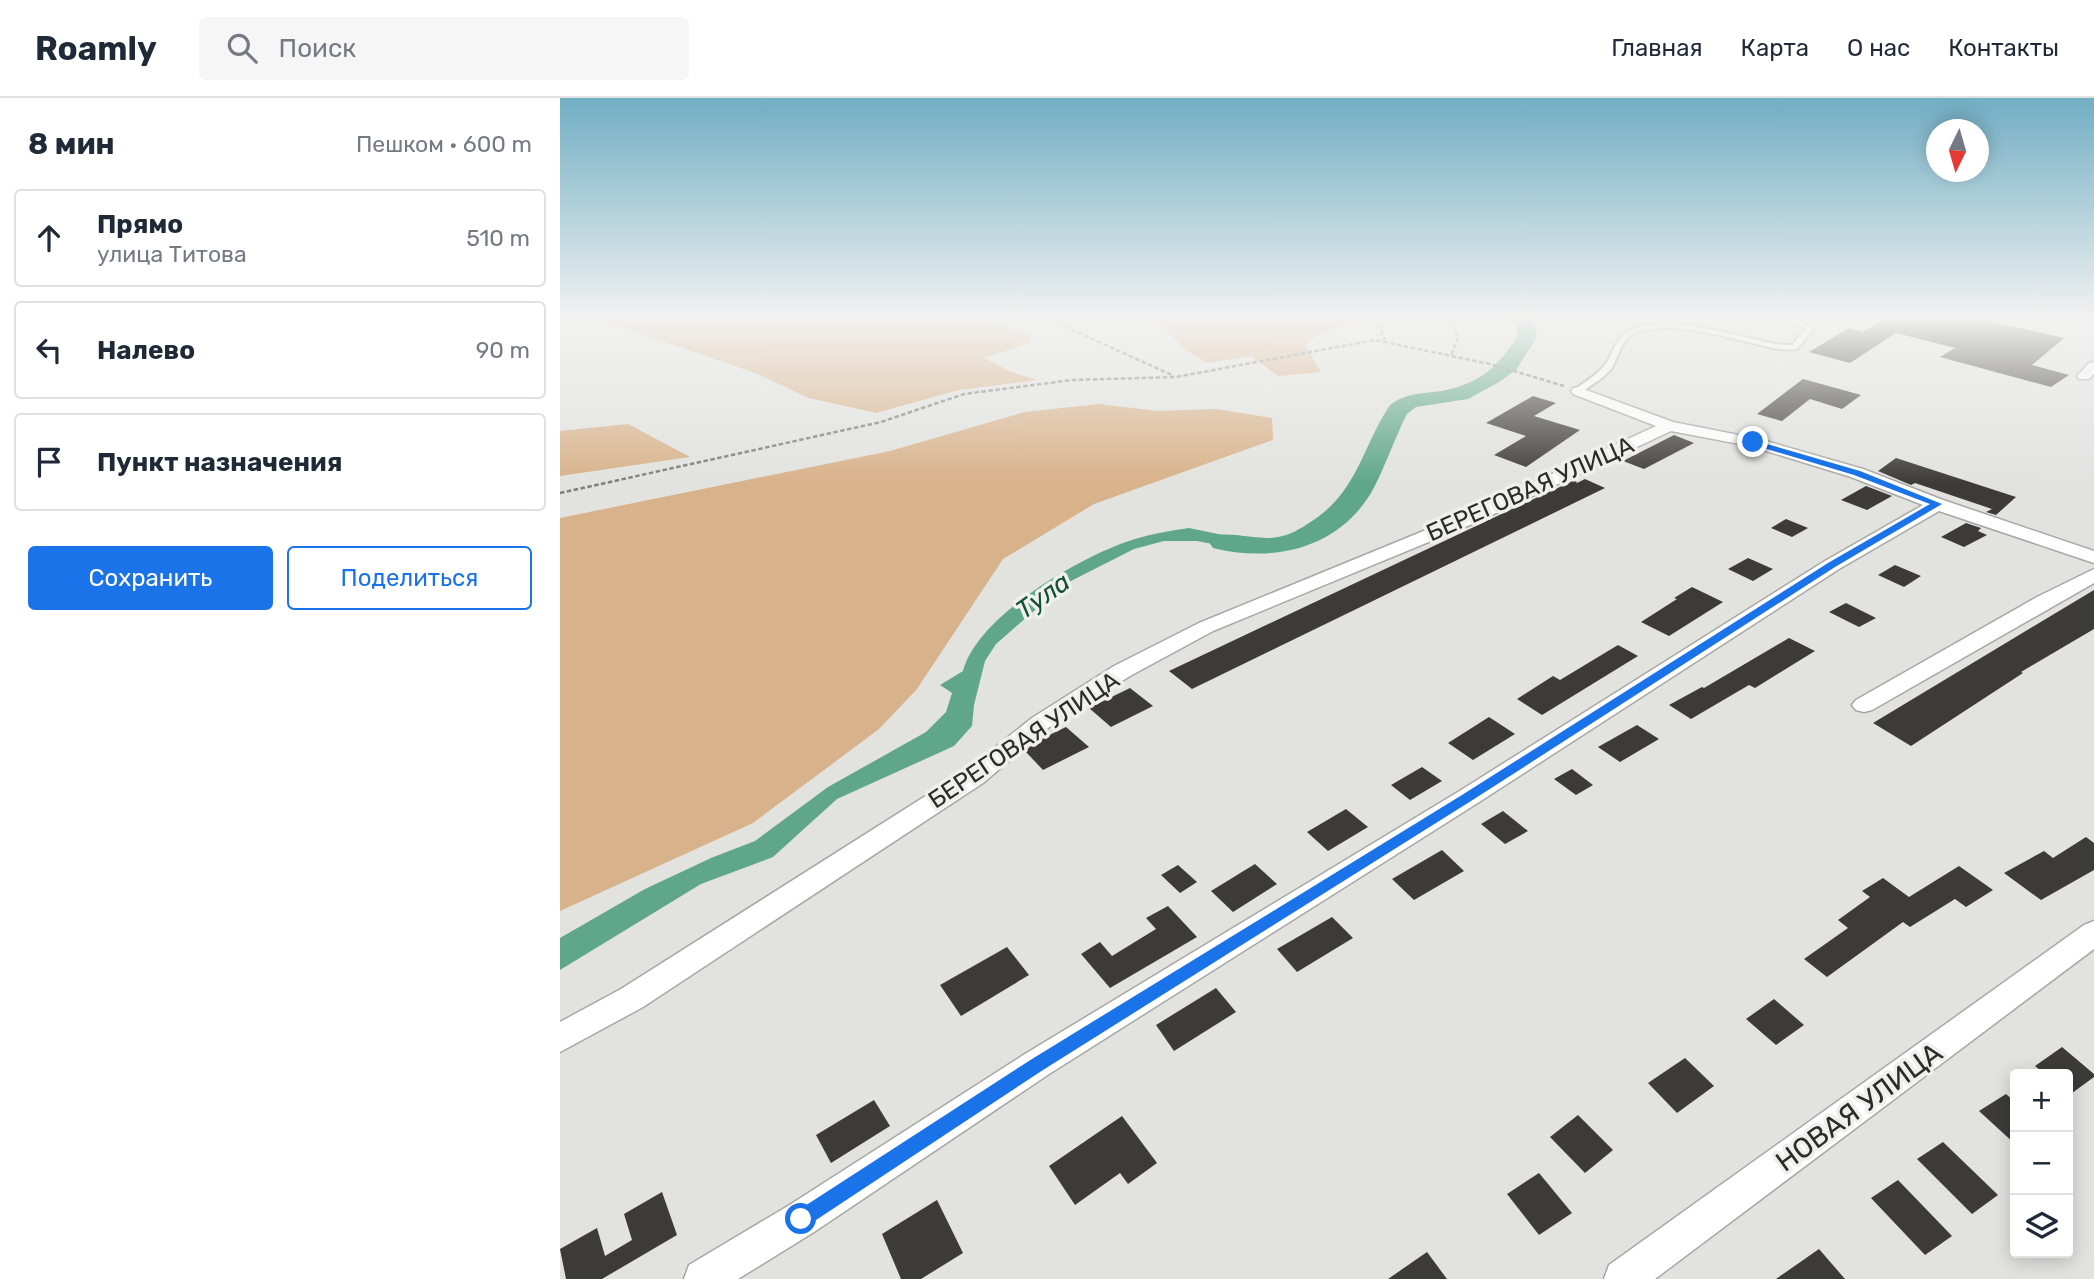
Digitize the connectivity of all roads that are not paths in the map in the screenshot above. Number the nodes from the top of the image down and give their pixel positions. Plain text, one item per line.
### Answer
1 (1600, 373) edge
2 (1578, 391) joint
3 (1669, 426) junction
4 (1937, 504) junction
5 (2094, 557) edge
6 (2094, 575) edge
7 (1864, 705) dead end
8 (2094, 933) edge
9 (560, 1038) edge
10 (703, 1279) edge
11 (1623, 1279) edge

1 - 2 lane
2 - 3 street
3 - 4 street
3 - 9 street, БЕРЕГОВАЯ УЛИЦА
4 - 5 street
4 - 10 street
6 - 7 street
8 - 11 street, НОВАЯ УЛИЦА

